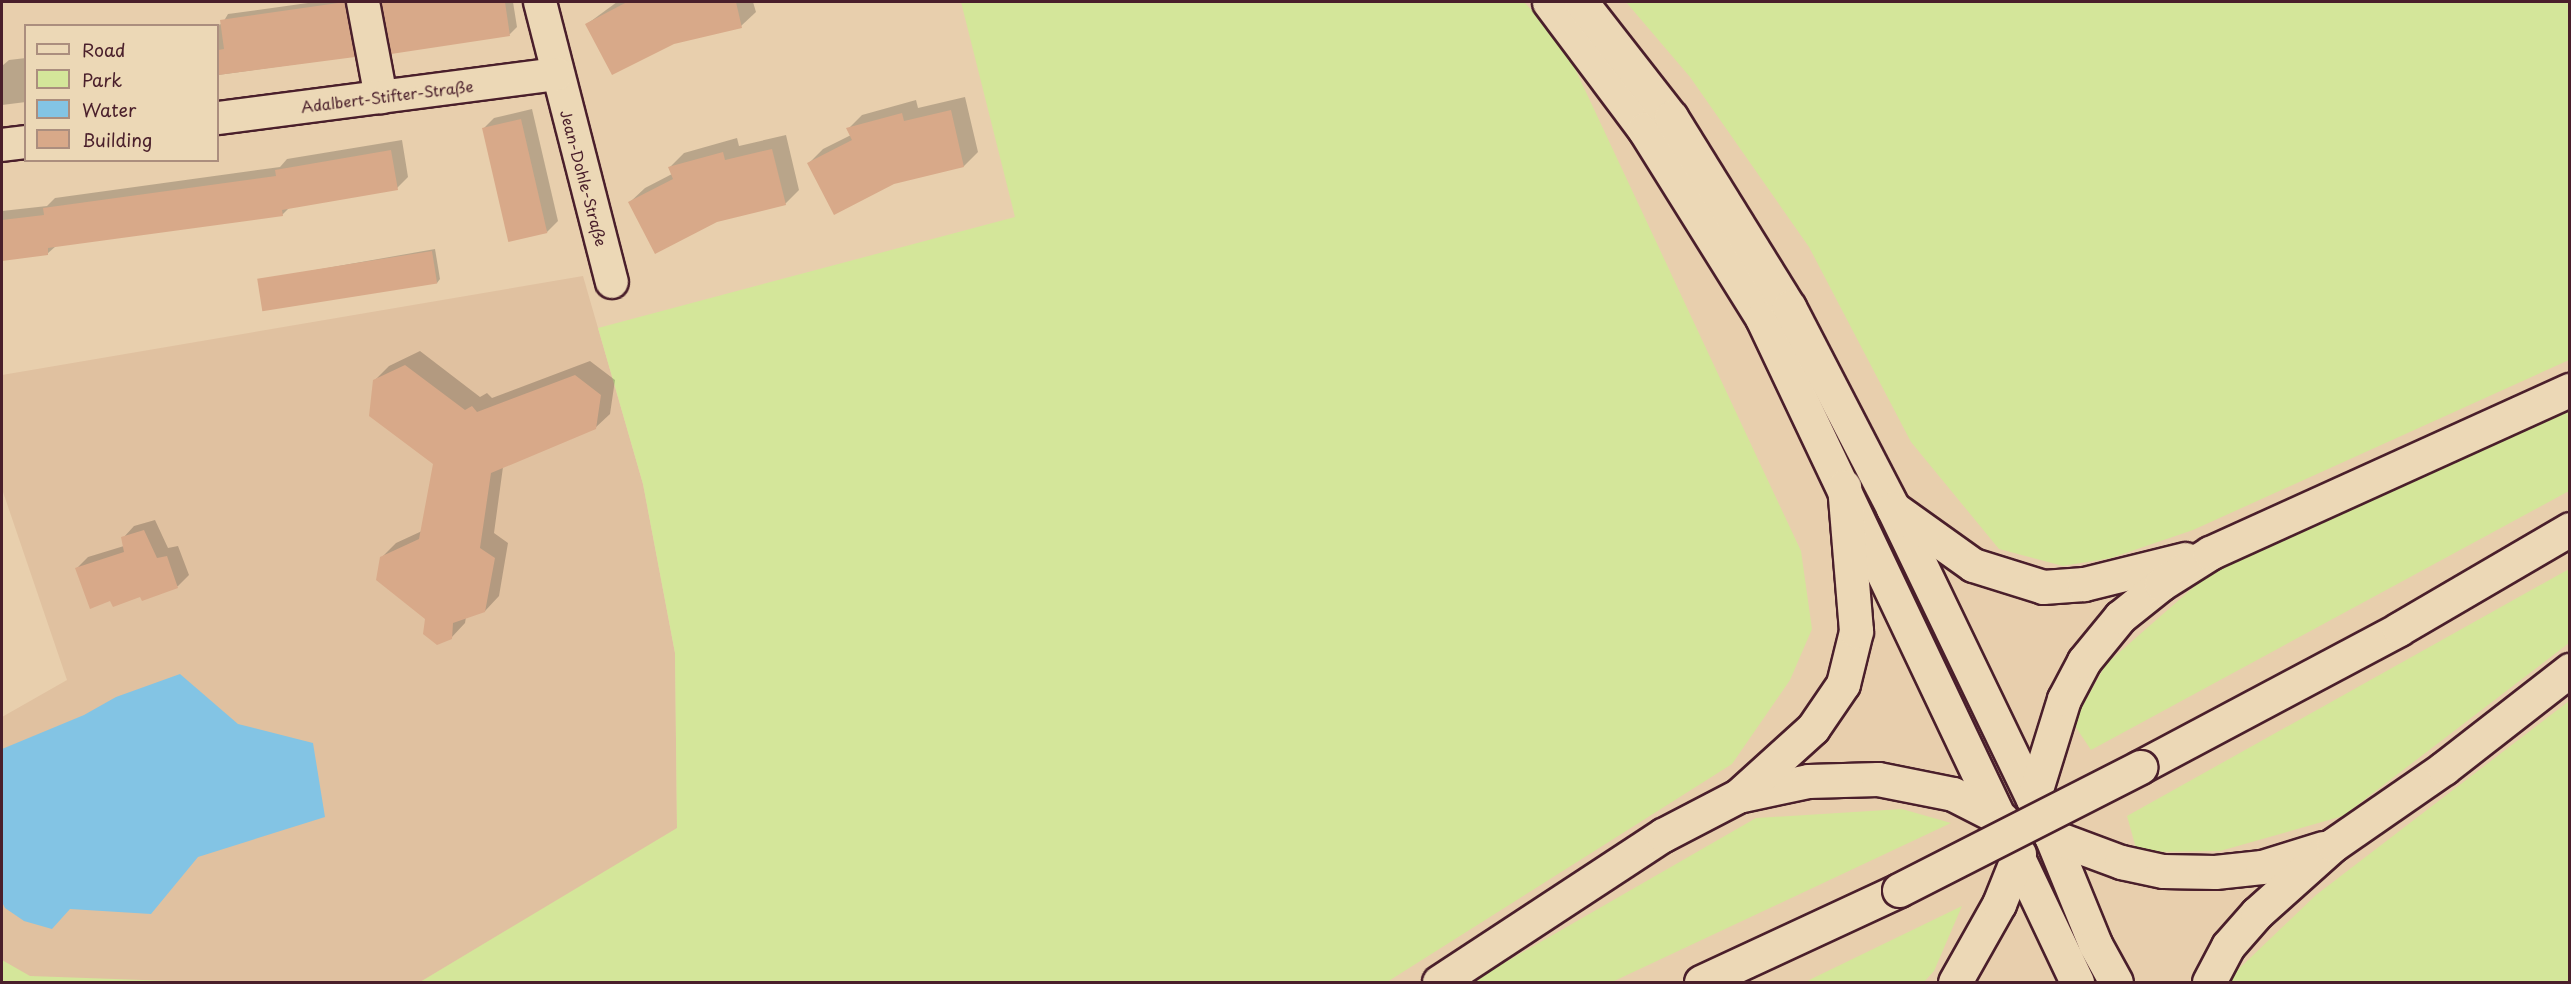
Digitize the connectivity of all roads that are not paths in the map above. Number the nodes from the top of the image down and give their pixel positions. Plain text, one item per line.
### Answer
1 (363, 2) edge
2 (540, 2) edge
3 (1549, 2) edge
4 (1581, 2) edge
5 (557, 74) junction
6 (381, 97) junction
7 (219, 118) edge
8 (24, 142) edge
9 (2, 145) edge
10 (612, 282) dead end
11 (2570, 390) edge
12 (1844, 486) junction
13 (1893, 508) junction
14 (2570, 530) edge
15 (2210, 553) junction
16 (2570, 670) edge
17 (1738, 796) junction
18 (2026, 827) junction
19 (2334, 845) junction
20 (1439, 982) edge
21 (1701, 982) edge
22 (1956, 982) edge
23 (2077, 982) edge
24 (2116, 982) edge
25 (2209, 982) edge

1 - 6 street
2 - 5 street, Jean-Dohle-Straße
3 - 12 main road
4 - 13 main road
5 - 6 street, Adalbert-Stifter-Straße
5 - 10 street, Jean-Dohle-Straße
6 - 7 street, Adalbert-Stifter-Straße
8 - 9 street
11 - 15 main road
12 - 17 main road
12 - 18 main road
13 - 15 main road
13 - 18 main road
14 - 21 main road, bridge
15 - 18 main road
16 - 19 main road
17 - 18 main road
17 - 20 main road
18 - 19 main road
18 - 22 main road
18 - 23 main road
18 - 24 main road
19 - 25 main road

